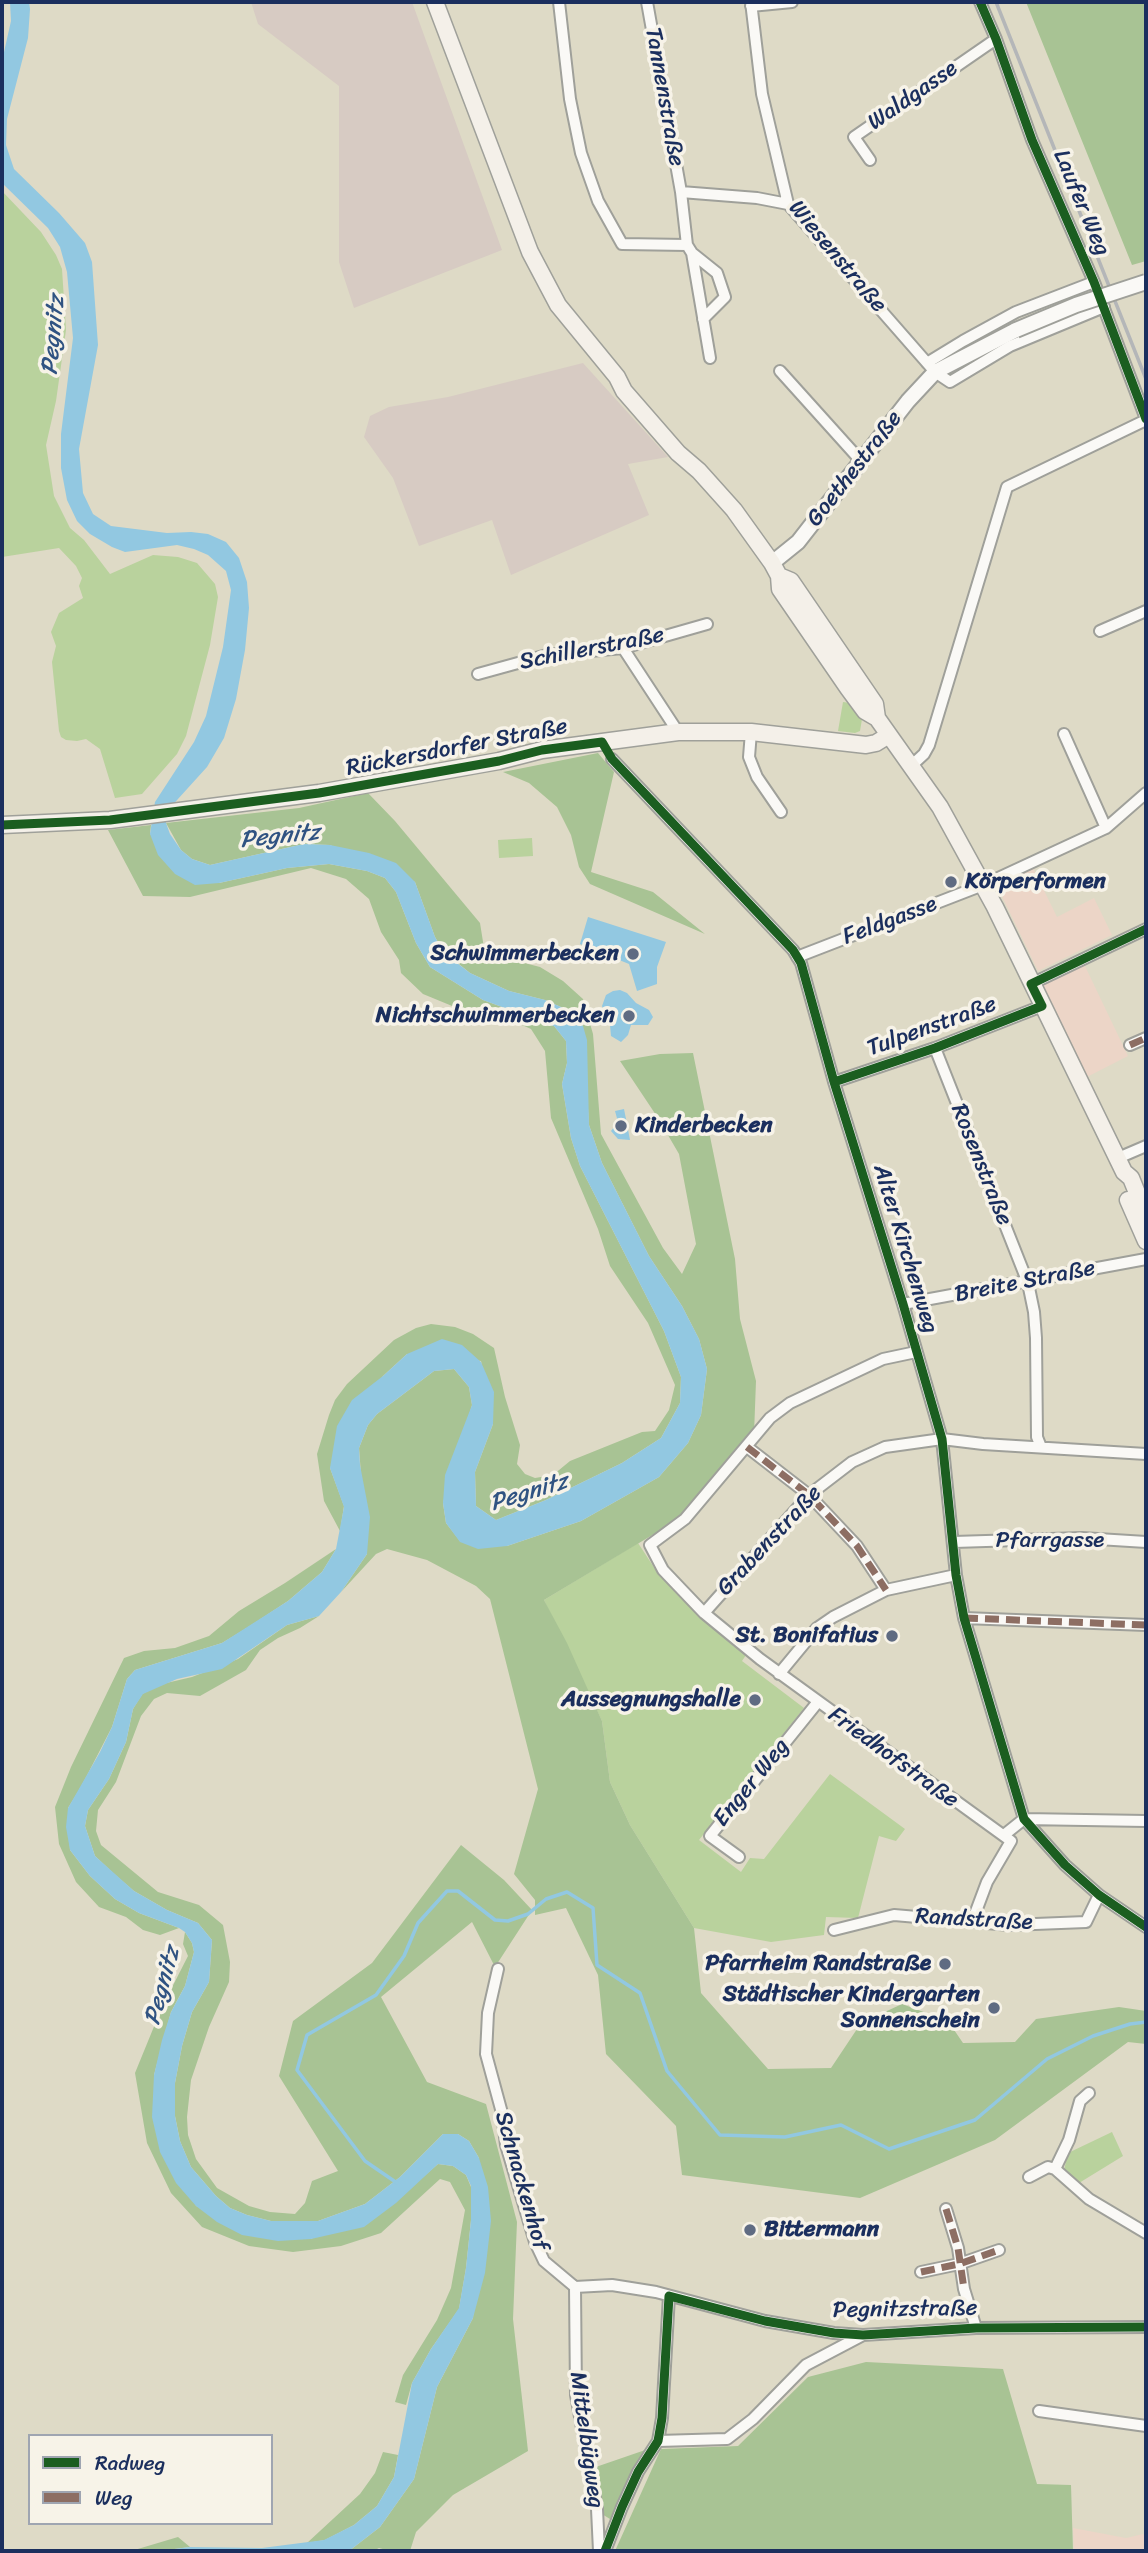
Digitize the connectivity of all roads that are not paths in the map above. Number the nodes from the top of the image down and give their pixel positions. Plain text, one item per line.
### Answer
1 (435, 2) edge
2 (559, 2) edge
3 (647, 2) edge
4 (792, 2) edge
5 (981, 2) edge
6 (751, 4) edge
7 (996, 38) junction
8 (870, 160) dead end
9 (681, 192) junction
10 (788, 204) junction
11 (690, 248) junction
12 (1094, 282) junction
13 (1146, 282) edge
14 (1104, 307) junction
15 (703, 319) junction
16 (710, 358) dead end
17 (931, 368) junction
18 (780, 371) dead end
19 (1146, 420) edge
20 (861, 461) junction
21 (776, 569) junction
22 (1146, 611) edge
23 (707, 624) dead end
24 (1100, 631) dead end
25 (623, 648) junction
26 (478, 674) dead end
27 (678, 732) junction
28 (751, 732) junction
29 (1064, 734) dead end
30 (889, 735) junction
31 (612, 759) dead end
32 (911, 766) junction
33 (1145, 798) edge
34 (780, 812) dead end
35 (2, 825) edge
36 (1105, 828) junction
37 (983, 885) junction
38 (1146, 929) edge
39 (797, 957) junction
40 (1031, 984) junction
41 (1042, 1006) junction
42 (1146, 1038) edge
43 (1130, 1045) dead end
44 (935, 1048) junction
45 (834, 1082) junction
46 (1146, 1146) edge
47 (1121, 1165) junction
48 (1146, 1215) edge
49 (1146, 1241) edge
50 (1146, 1259) edge
51 (1028, 1283) junction
52 (903, 1304) junction
53 (916, 1352) junction
54 (942, 1439) junction
55 (747, 1447) junction
56 (1041, 1447) junction
57 (1146, 1454) edge
58 (809, 1495) junction
59 (954, 1542) junction
60 (1146, 1542) edge
61 (956, 1575) junction
62 (886, 1590) junction
63 (704, 1613) junction
64 (964, 1618) junction
65 (1146, 1625) edge
66 (779, 1674) junction
67 (817, 1703) junction
68 (1024, 1819) junction
69 (1146, 1821) edge
70 (1004, 1835) junction
71 (739, 1857) dead end
72 (1099, 1895) junction
73 (972, 1923) junction
74 (1146, 1927) edge
75 (834, 1930) dead end
76 (498, 1969) dead end
77 (1089, 2093) dead end
78 (1055, 2169) junction
79 (1029, 2177) dead end
80 (946, 2209) dead end
81 (1146, 2234) edge
82 (999, 2250) dead end
83 (959, 2264) junction
84 (921, 2272) dead end
85 (575, 2287) junction
86 (669, 2296) junction
87 (1146, 2327) edge
88 (976, 2328) junction
89 (863, 2335) junction
90 (1039, 2411) dead end
91 (1146, 2426) edge
92 (657, 2441) junction
93 (599, 2551) edge
94 (606, 2551) edge

1 - 21 main road
2 - 11 street
3 - 9 street, Tannenstraße
4 - 6 street
5 - 7 street, Laufer Weg
6 - 10 street, Wiesenstraße
7 - 8 street, Waldgasse
7 - 12 street, Laufer Weg
9 - 10 street, Tannenstraße
9 - 11 street, Tannenstraße
10 - 17 street, Wiesenstraße
11 - 15 street, Tannenstraße
11 - 15 street
12 - 14 street, Laufer Weg
12 - 17 street, Goethestraße
13 - 17 street, Goethestraße, bridge
14 - 17 street
14 - 19 street, Laufer Weg
15 - 16 street, Tannenstraße
17 - 20 street, Goethestraße
18 - 20 street
19 - 32 street, Laufer Weg
20 - 21 street, Goethestraße
21 - 30 main road
22 - 24 street
23 - 25 street, Schillerstraße
25 - 26 street, Schillerstraße
25 - 27 street
27 - 28 main road, Rückersdorfer Straße
27 - 35 main road, Rückersdorfer Straße
28 - 30 main road, Rückersdorfer Straße
28 - 34 street
29 - 36 street
30 - 32 main road
31 - 39 street, Alter Kirchenweg
32 - 37 main road
33 - 36 street, Feldgasse
36 - 37 street, Feldgasse
37 - 39 street, Feldgasse
37 - 40 main road
38 - 40 street
39 - 45 street, Alter Kirchenweg
40 - 41 main road
41 - 44 street, Tulpenstraße
41 - 47 main road
42 - 43 street
44 - 45 street, Tulpenstraße
44 - 51 street, Rosenstraße
45 - 52 street, Alter Kirchenweg
46 - 47 street
47 - 48 main road
47 - 49 main road
50 - 51 street, Breite Straße
51 - 52 street, Breite Straße
51 - 56 street
52 - 53 street, Alter Kirchenweg
53 - 54 street, Alter Kirchenweg
53 - 55 street
54 - 56 street, Grabenstraße
54 - 58 street, Grabenstraße
54 - 59 street, Alter Kirchenweg
55 - 58 street
55 - 63 street, Friedhofstraße
56 - 57 street, Grabenstraße
58 - 62 street
58 - 63 street, Grabenstraße
59 - 60 street, Pfarrgasse
59 - 61 street, Alter Kirchenweg
61 - 62 street
61 - 64 street, Alter Kirchenweg
62 - 66 street
63 - 66 street, Friedhofstraße
64 - 65 street
64 - 68 street, Alter Kirchenweg
66 - 67 street, Friedhofstraße
67 - 70 street, Friedhofstraße
67 - 71 street, Enger Weg
68 - 69 street
68 - 70 street
68 - 72 street
70 - 73 street
72 - 73 street, Randstraße
72 - 74 street
73 - 75 street, Randstraße
76 - 85 street, Schnackenhof
77 - 78 street
78 - 79 street
78 - 81 street
80 - 83 street
82 - 83 street
83 - 84 street
83 - 88 street
85 - 86 street
85 - 93 street, Mittelbügweg
86 - 89 street, Pegnitzstraße
86 - 92 street
87 - 88 street, Pegnitzstraße
88 - 89 street, Pegnitzstraße
89 - 92 street
90 - 91 street
92 - 94 street

